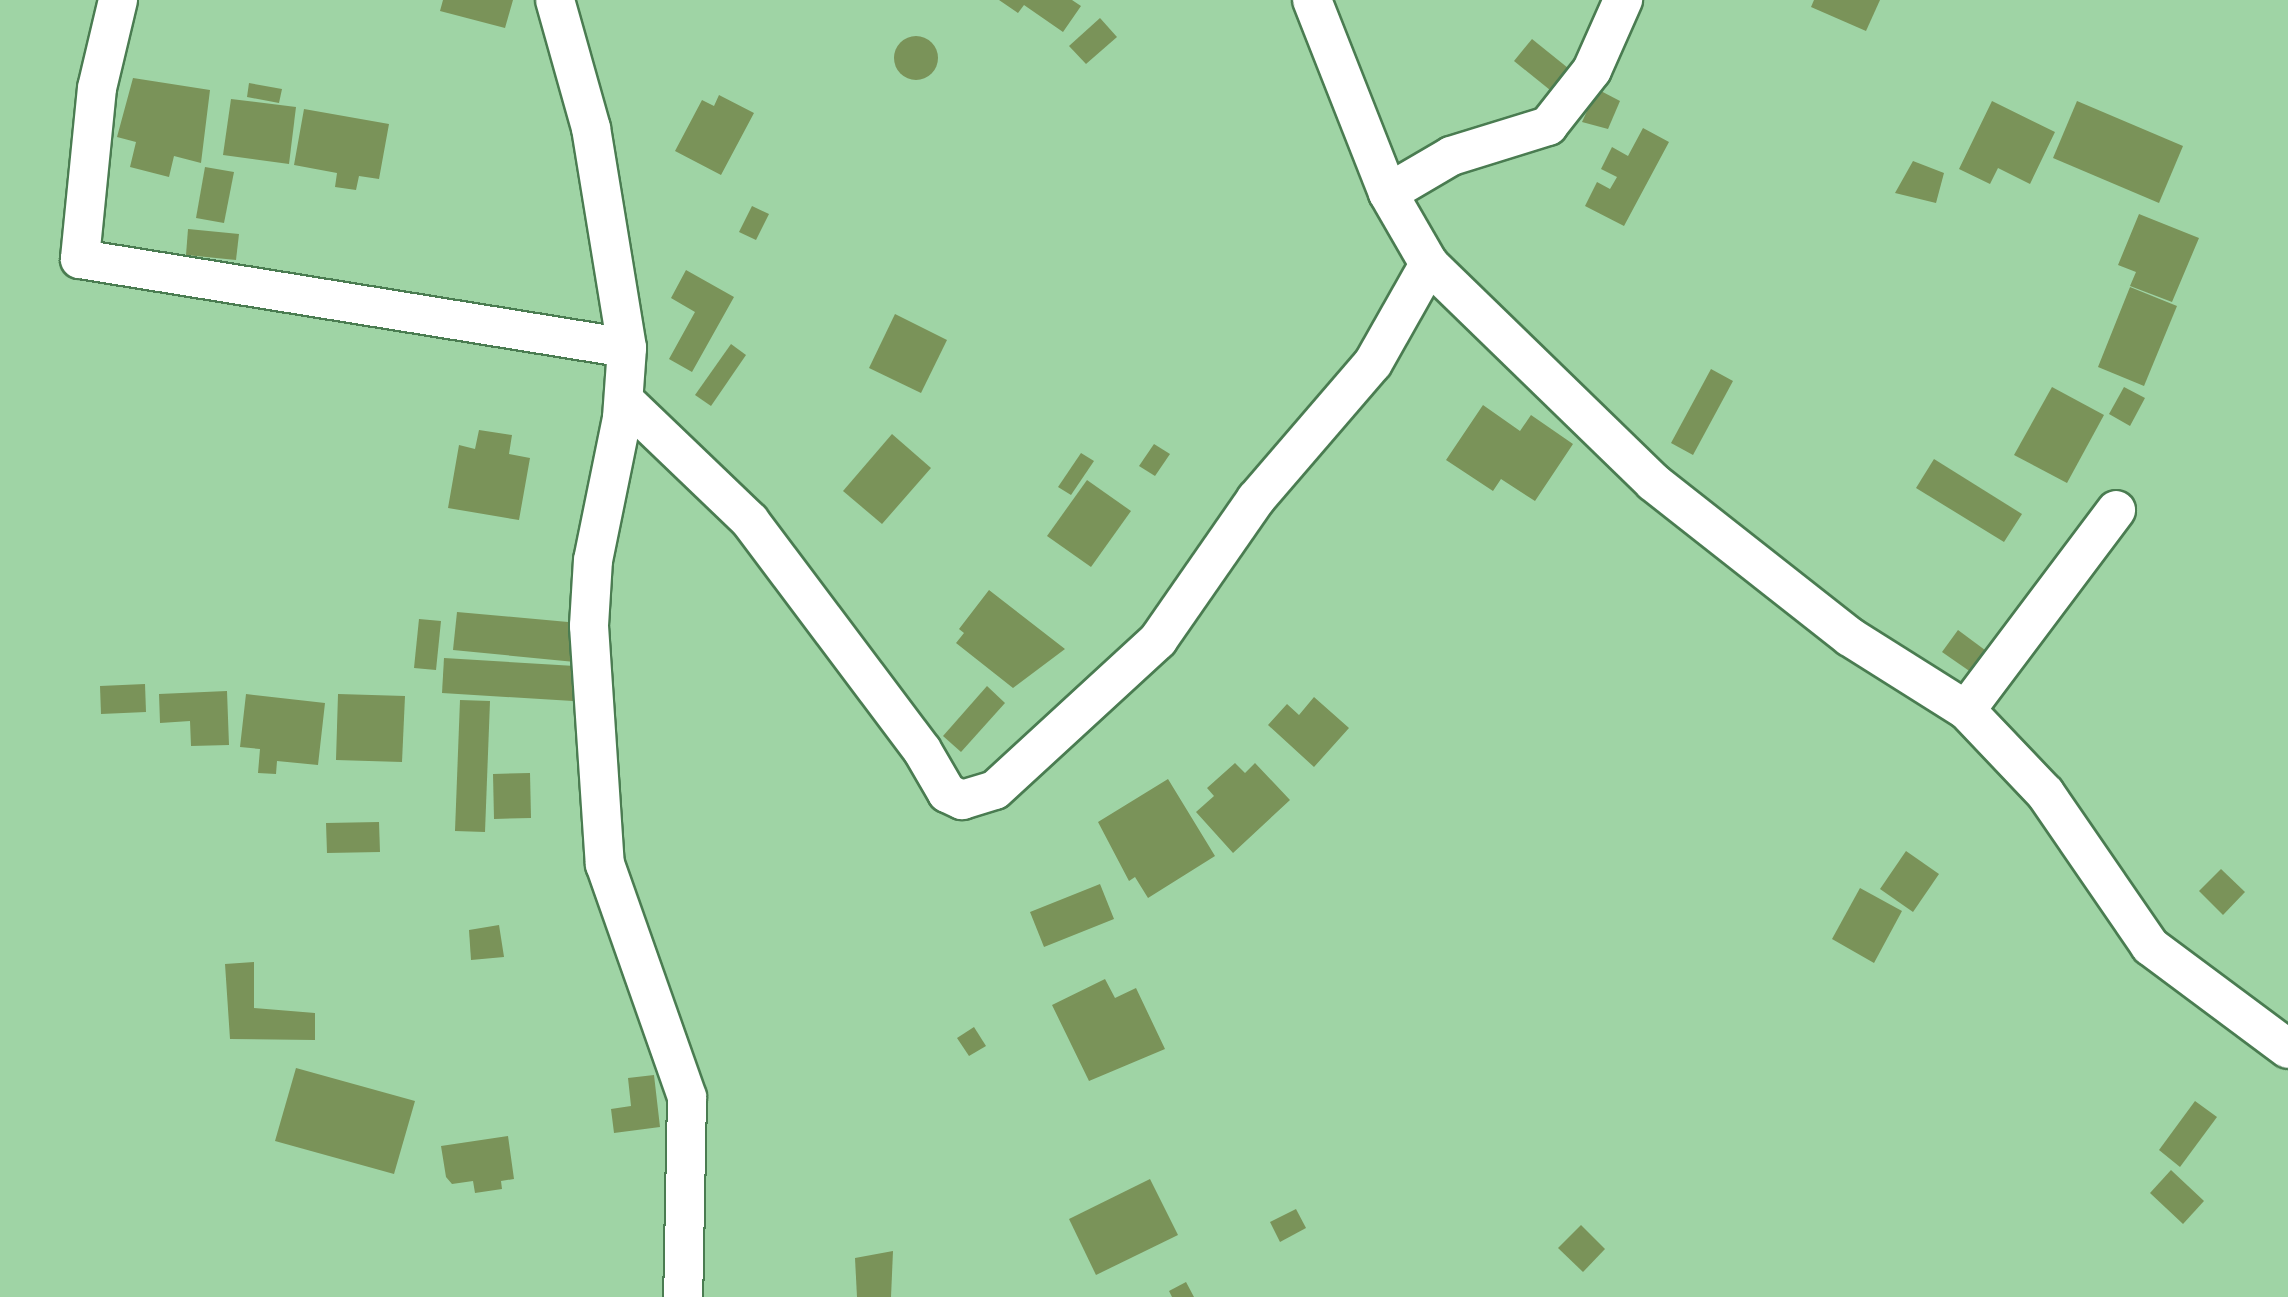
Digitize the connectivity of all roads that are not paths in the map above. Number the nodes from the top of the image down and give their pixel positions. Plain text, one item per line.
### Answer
1 (118, 0) edge
2 (555, 0) edge
3 (1312, 0) edge
4 (1623, 0) edge
5 (1388, 193) junction
6 (1429, 264) junction
7 (627, 348) junction
8 (625, 401) junction
9 (2116, 510) dead end
10 (1966, 710) junction
11 (2288, 1049) edge
12 (683, 1297) edge

1 - 7 street
2 - 7 street
3 - 5 street
4 - 5 street
5 - 6 street
6 - 8 street
6 - 10 street
7 - 8 street
8 - 12 street
9 - 10 street
10 - 11 street

